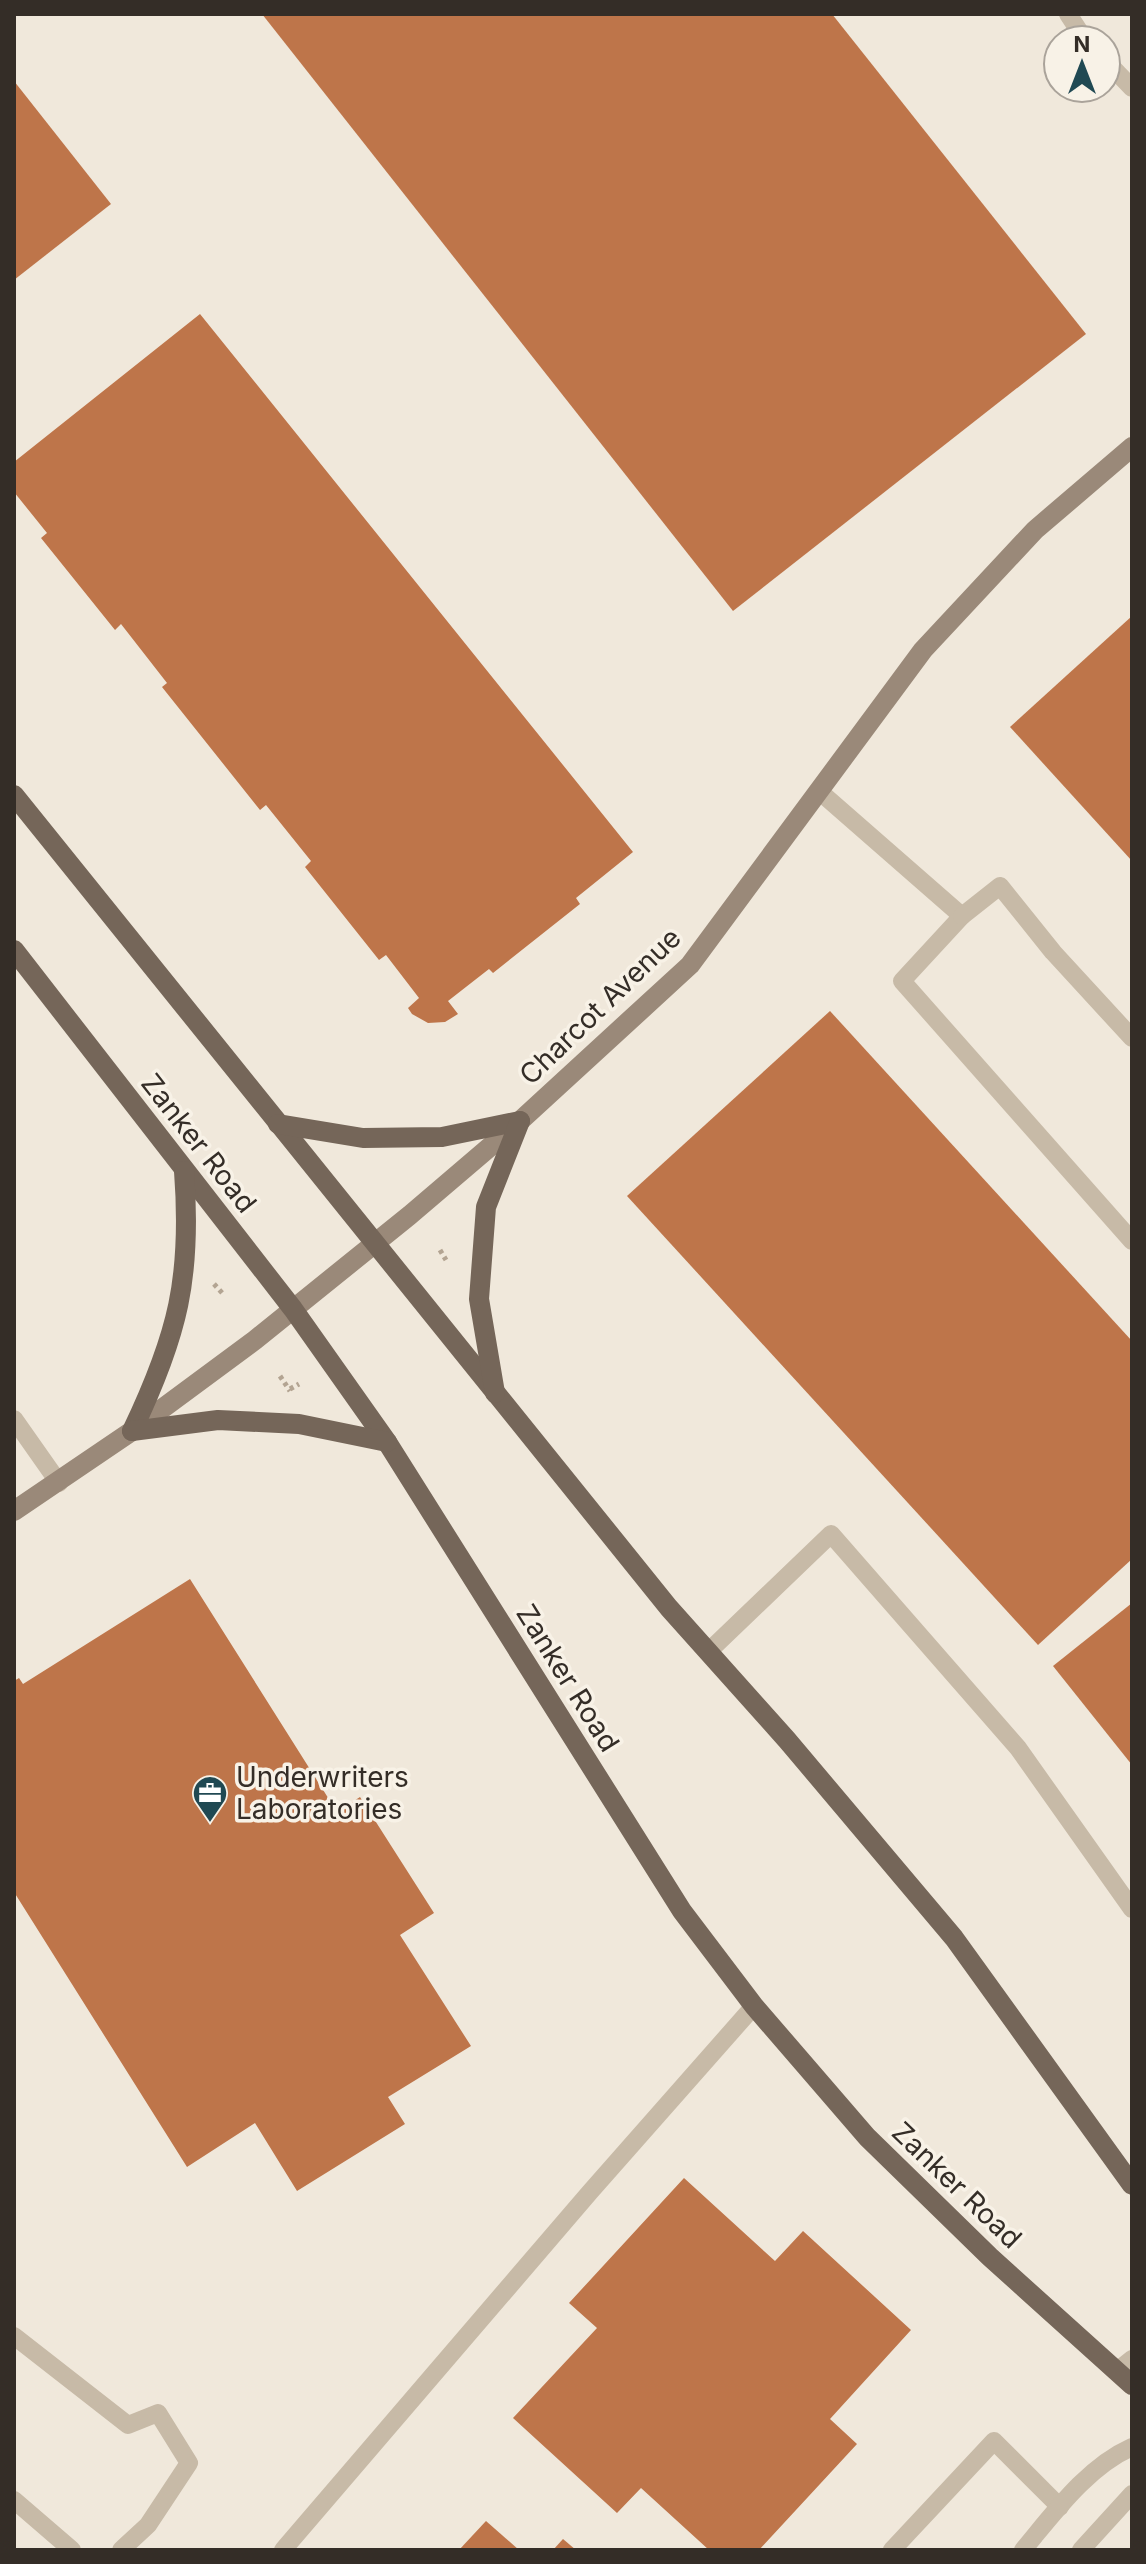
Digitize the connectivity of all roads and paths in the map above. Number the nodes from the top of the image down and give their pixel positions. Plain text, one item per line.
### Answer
1 (1132, 447) edge
2 (819, 791) junction
3 (14, 795) edge
4 (962, 916) junction
5 (14, 950) edge
6 (1132, 1038) edge
7 (520, 1121) junction
8 (278, 1124) junction
9 (184, 1171) junction
10 (1132, 1241) edge
11 (374, 1244) junction
12 (440, 1250) dead end
13 (446, 1260) junction
14 (453, 1260) dead end
15 (438, 1271) dead end
16 (214, 1283) dead end
17 (224, 1295) dead end
18 (293, 1309) junction
19 (299, 1384) dead end
20 (290, 1389) dead end
21 (495, 1395) junction
22 (14, 1419) edge
23 (132, 1431) junction
24 (387, 1442) junction
25 (59, 1483) junction
26 (14, 1511) edge
27 (708, 1652) junction
28 (1132, 1909) edge
29 (754, 2006) junction
30 (1132, 2185) edge
31 (14, 2336) edge
32 (1127, 2372) edge
33 (1132, 2447) edge
34 (1132, 2494) edge
35 (14, 2500) edge
36 (1060, 2507) junction
37 (72, 2550) edge
38 (121, 2550) edge
39 (283, 2550) edge
40 (892, 2550) edge
41 (1023, 2550) edge
42 (1081, 2550) edge

1 - 2 main road, Charcot Avenue
2 - 4 lane
2 - 7 main road, Charcot Avenue
3 - 8 main road
4 - 6 lane
4 - 10 lane
5 - 9 main road, Zanker Road
7 - 8 main road
7 - 11 main road, Charcot Avenue
7 - 21 main road
8 - 11 main road
9 - 18 main road, Zanker Road
9 - 23 main road
11 - 18 main road, Charcot Avenue
11 - 21 main road
12 - 13 path
13 - 14 path
13 - 15 path
16 - 17 path
18 - 23 main road, Charcot Avenue
18 - 24 main road, Zanker Road
19 - 20 path
21 - 27 main road
22 - 25 lane
23 - 24 main road
23 - 25 main road, Charcot Avenue
24 - 29 main road, Zanker Road
25 - 26 main road, Charcot Avenue
27 - 28 lane
27 - 30 main road
29 - 32 main road, Zanker Road
29 - 39 lane
31 - 38 lane
33 - 36 lane
34 - 42 lane
35 - 37 lane
36 - 40 lane
36 - 41 lane

